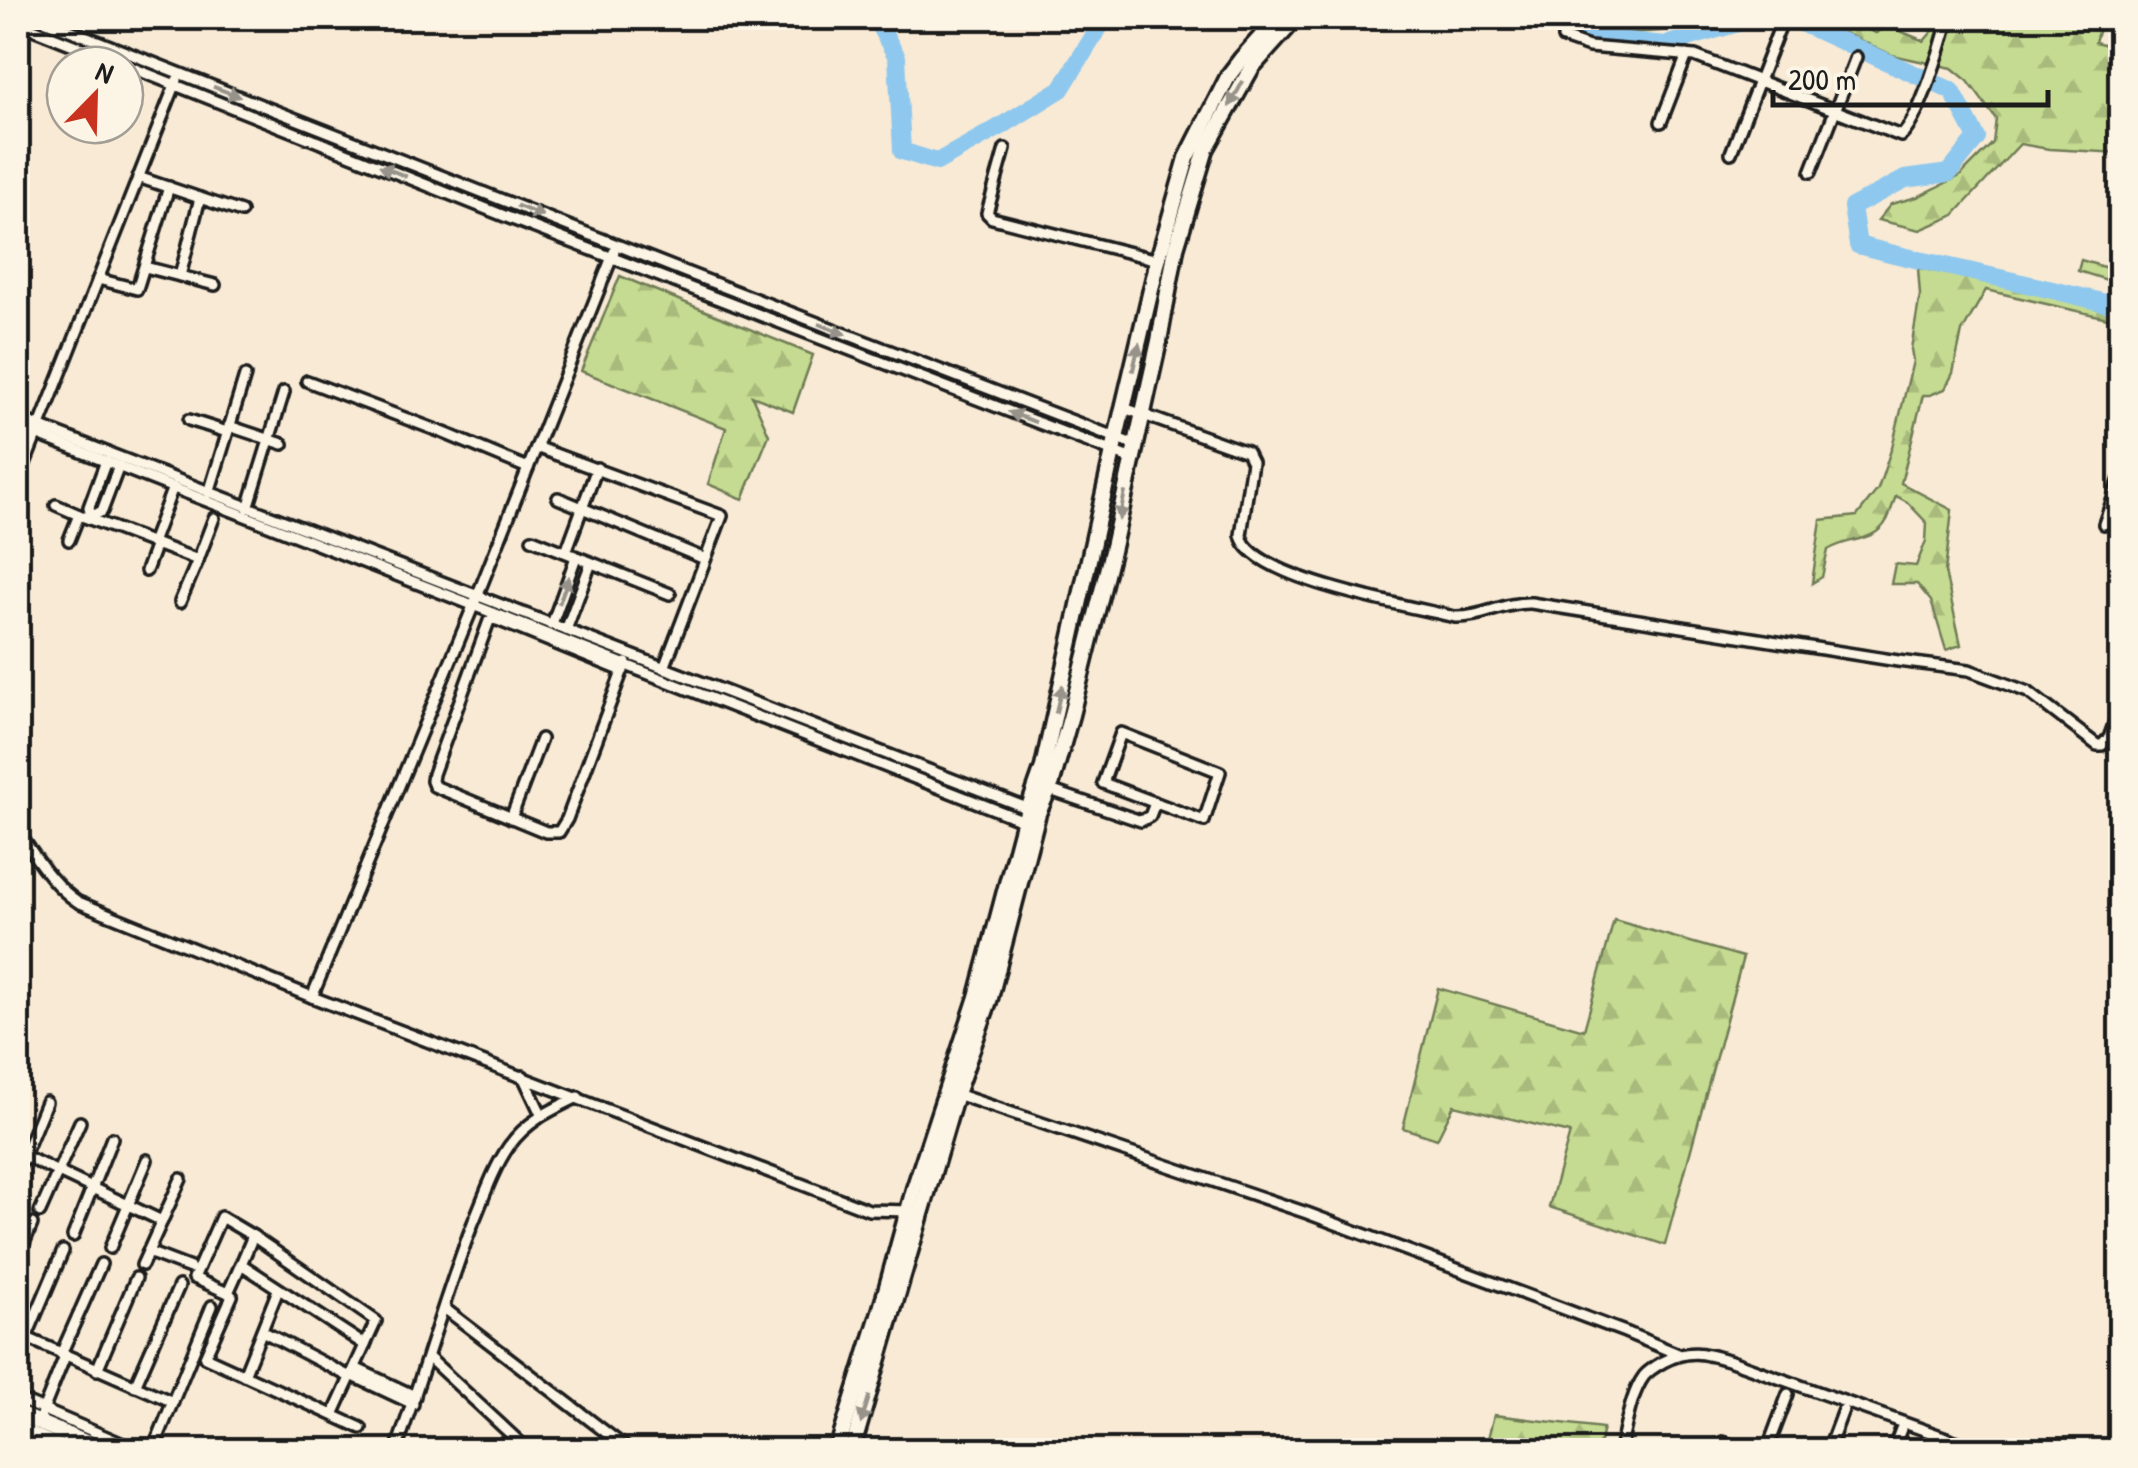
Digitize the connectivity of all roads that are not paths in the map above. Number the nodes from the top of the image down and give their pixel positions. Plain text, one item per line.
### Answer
1 (39, 18) edge
2 (1278, 18) edge
3 (1296, 18) edge
4 (1949, 18) edge
5 (18, 23) edge
6 (1780, 28) dead end
7 (1562, 38) dead end
8 (74, 45) edge
9 (1688, 55) junction
10 (1856, 57) dead end
11 (145, 73) edge
12 (180, 73) junction
13 (1759, 81) junction
14 (175, 85) junction
15 (1834, 111) junction
16 (1661, 122) dead end
17 (1200, 146) junction
18 (1005, 149) dead end
19 (1731, 153) dead end
20 (1811, 172) dead end
21 (138, 177) junction
22 (169, 188) junction
23 (200, 198) junction
24 (241, 212) dead end
25 (616, 245) junction
26 (612, 256) junction
27 (1158, 260) junction
28 (145, 268) junction
29 (180, 276) junction
30 (98, 279) junction
31 (215, 285) dead end
32 (245, 376) dead end
33 (307, 381) dead end
34 (284, 392) dead end
35 (1122, 414) junction
36 (1141, 414) junction
37 (18, 418) edge
38 (189, 420) dead end
39 (18, 427) edge
40 (37, 430) junction
41 (228, 430) junction
42 (1097, 430) junction
43 (269, 440) junction
44 (283, 444) dead end
45 (1114, 445) junction
46 (536, 447) junction
47 (1133, 452) junction
48 (106, 461) junction
49 (119, 466) junction
50 (528, 468) junction
51 (598, 468) junction
52 (2120, 479) edge
53 (18, 481) edge
54 (173, 487) junction
55 (208, 493) junction
56 (558, 498) dead end
57 (56, 506) dead end
58 (582, 507) junction
59 (248, 508) junction
60 (79, 515) junction
61 (91, 518) junction
62 (214, 518) dead end
63 (2104, 524) dead end
64 (532, 539) dead end
65 (69, 540) dead end
66 (154, 543) junction
67 (571, 554) junction
68 (706, 559) junction
69 (198, 560) junction
70 (592, 563) junction
71 (146, 571) dead end
72 (670, 594) dead end
73 (475, 600) junction
74 (180, 602) dead end
75 (552, 624) junction
76 (566, 630) junction
77 (456, 649) junction
78 (475, 658) junction
79 (626, 663) junction
80 (664, 668) junction
81 (2120, 708) edge
82 (541, 739) dead end
83 (1043, 787) junction
84 (1156, 803) junction
85 (1031, 817) junction
86 (511, 818) junction
87 (18, 832) edge
88 (18, 960) edge
89 (18, 970) edge
90 (312, 997) junction
91 (522, 1076) junction
92 (956, 1094) junction
93 (578, 1097) junction
94 (46, 1102) dead end
95 (541, 1114) junction
96 (80, 1122) dead end
97 (112, 1138) dead end
98 (20, 1154) edge
99 (147, 1160) dead end
100 (18, 1170) edge
101 (57, 1172) junction
102 (181, 1179) dead end
103 (92, 1188) junction
104 (128, 1205) junction
105 (915, 1211) junction
106 (40, 1212) dead end
107 (162, 1221) junction
108 (32, 1224) dead end
109 (74, 1236) dead end
110 (253, 1236) junction
111 (110, 1248) dead end
112 (64, 1252) dead end
113 (148, 1252) junction
114 (18, 1258) edge
115 (101, 1264) dead end
116 (241, 1264) junction
117 (142, 1265) dead end
118 (190, 1268) dead end
119 (136, 1278) dead end
120 (179, 1286) dead end
121 (278, 1290) junction
122 (228, 1294) junction
123 (212, 1306) dead end
124 (444, 1308) junction
125 (262, 1331) junction
126 (22, 1336) edge
127 (365, 1345) junction
128 (1678, 1354) junction
129 (63, 1355) junction
130 (428, 1358) junction
131 (97, 1370) junction
132 (352, 1373) junction
133 (244, 1375) junction
134 (135, 1386) junction
135 (1788, 1394) dead end
136 (18, 1398) edge
137 (414, 1400) junction
138 (172, 1402) junction
139 (1843, 1410) dead end
140 (18, 1414) edge
141 (333, 1415) junction
142 (40, 1416) junction
143 (362, 1428) dead end
144 (18, 1429) edge
145 (1901, 1429) dead end
146 (520, 1442) junction
147 (18, 1444) edge
148 (33, 1450) edge
149 (66, 1450) edge
150 (104, 1450) edge
151 (137, 1450) edge
152 (153, 1450) edge
153 (396, 1450) edge
154 (507, 1450) edge
155 (528, 1450) edge
156 (629, 1450) edge
157 (837, 1450) edge
158 (852, 1450) edge
159 (1620, 1450) edge
160 (1720, 1450) edge
161 (1746, 1450) edge
162 (1767, 1450) edge
163 (1828, 1450) edge
164 (1893, 1450) edge
165 (1980, 1450) edge

1 - 12 street
2 - 17 street
3 -> 17 street
4 - 15 street
5 - 8 street
6 - 13 street
7 - 9 street
9 - 13 street
9 - 16 street
10 - 15 street
11 - 14 street
12 - 14 street
12 -> 25 street
13 - 15 street
13 - 19 street
14 - 21 street
26 -> 14 street
15 - 20 street
17 - 27 street
17 - 36 street
18 - 27 street
21 - 22 street
21 - 30 street
22 - 23 street
22 - 28 street
23 - 24 street
23 - 29 street
25 - 26 street
25 -> 42 street
45 -> 26 street
26 - 46 street
35 -> 27 street
28 - 29 street
28 - 30 street
29 - 31 street
30 - 40 street
32 - 41 street
33 - 50 street
34 - 43 street
35 - 36 street
35 - 42 street
35 - 45 street
36 - 47 street
36 - 81 street
37 - 40 street
38 - 41 street
39 - 40 street
40 - 48 street
40 - 53 street
40 - 55 street
41 - 43 street
41 - 55 street
42 - 45 street
43 - 44 street
43 - 59 street
45 - 47 street
83 -> 45 street
46 - 50 street
46 - 51 street
47 -> 83 street
48 - 49 street
48 - 61 street
49 - 54 street
49 - 61 street
50 - 73 street
51 - 58 street
51 - 68 street
52 - 63 street
54 - 66 street
54 - 73 street
55 - 59 street
56 - 58 street
57 - 60 street
58 - 67 street
58 - 68 street
59 - 73 street
60 - 61 street
60 - 65 street
61 - 66 street
62 - 69 street
64 - 67 street
66 - 69 street
66 - 71 street
67 - 70 street
75 -> 67 street
68 - 80 street
69 - 74 street
70 - 72 street
70 - 76 street
73 - 75 street
73 - 77 street
73 - 79 street
75 - 76 street
76 - 79 street
77 - 78 street
77 - 90 street
78 - 79 street
78 - 86 street
79 - 80 street
79 - 85 street
79 - 86 street
80 - 85 street
82 - 86 street
83 - 84 street
83 - 85 street
84 - 84 street
85 - 92 street
85 - 105 street
87 - 90 street
88 - 89 street
90 - 91 street
91 - 93 street
91 - 95 street
92 - 105 street
92 - 128 street
93 - 95 street
93 - 105 street
94 - 98 street
95 - 124 street
96 - 101 street
97 - 103 street
98 - 100 street
98 - 101 street
99 - 104 street
101 - 103 street
101 - 106 street
102 - 107 street
103 - 104 street
103 - 109 street
104 - 107 street
104 - 111 street
105 - 157 street
105 -> 158 street
107 - 113 street
108 - 114 street
110 - 116 street
110 - 122 street
110 - 127 street
112 - 126 street
113 - 117 street
113 - 118 street
115 - 129 street
116 - 121 street
116 - 122 street
119 - 131 street
120 - 134 street
121 - 125 street
121 - 127 street
122 - 133 street
123 - 138 street
124 - 130 street
124 - 156 street
125 - 132 street
125 - 133 street
126 - 129 street
127 - 132 street
128 - 159 street
128 - 165 street
129 - 131 street
129 - 142 street
130 - 137 street
130 - 146 street
131 - 134 street
132 - 137 street
132 - 141 street
133 - 141 street
134 - 138 street
135 - 162 street
136 - 142 street
137 - 153 street
138 - 152 street
139 - 163 street
140 - 142 street
141 - 143 street
142 - 150 street
142 - 151 street
144 - 149 street
145 - 164 street
146 - 154 street
146 - 155 street
147 - 148 street
160 - 161 street

